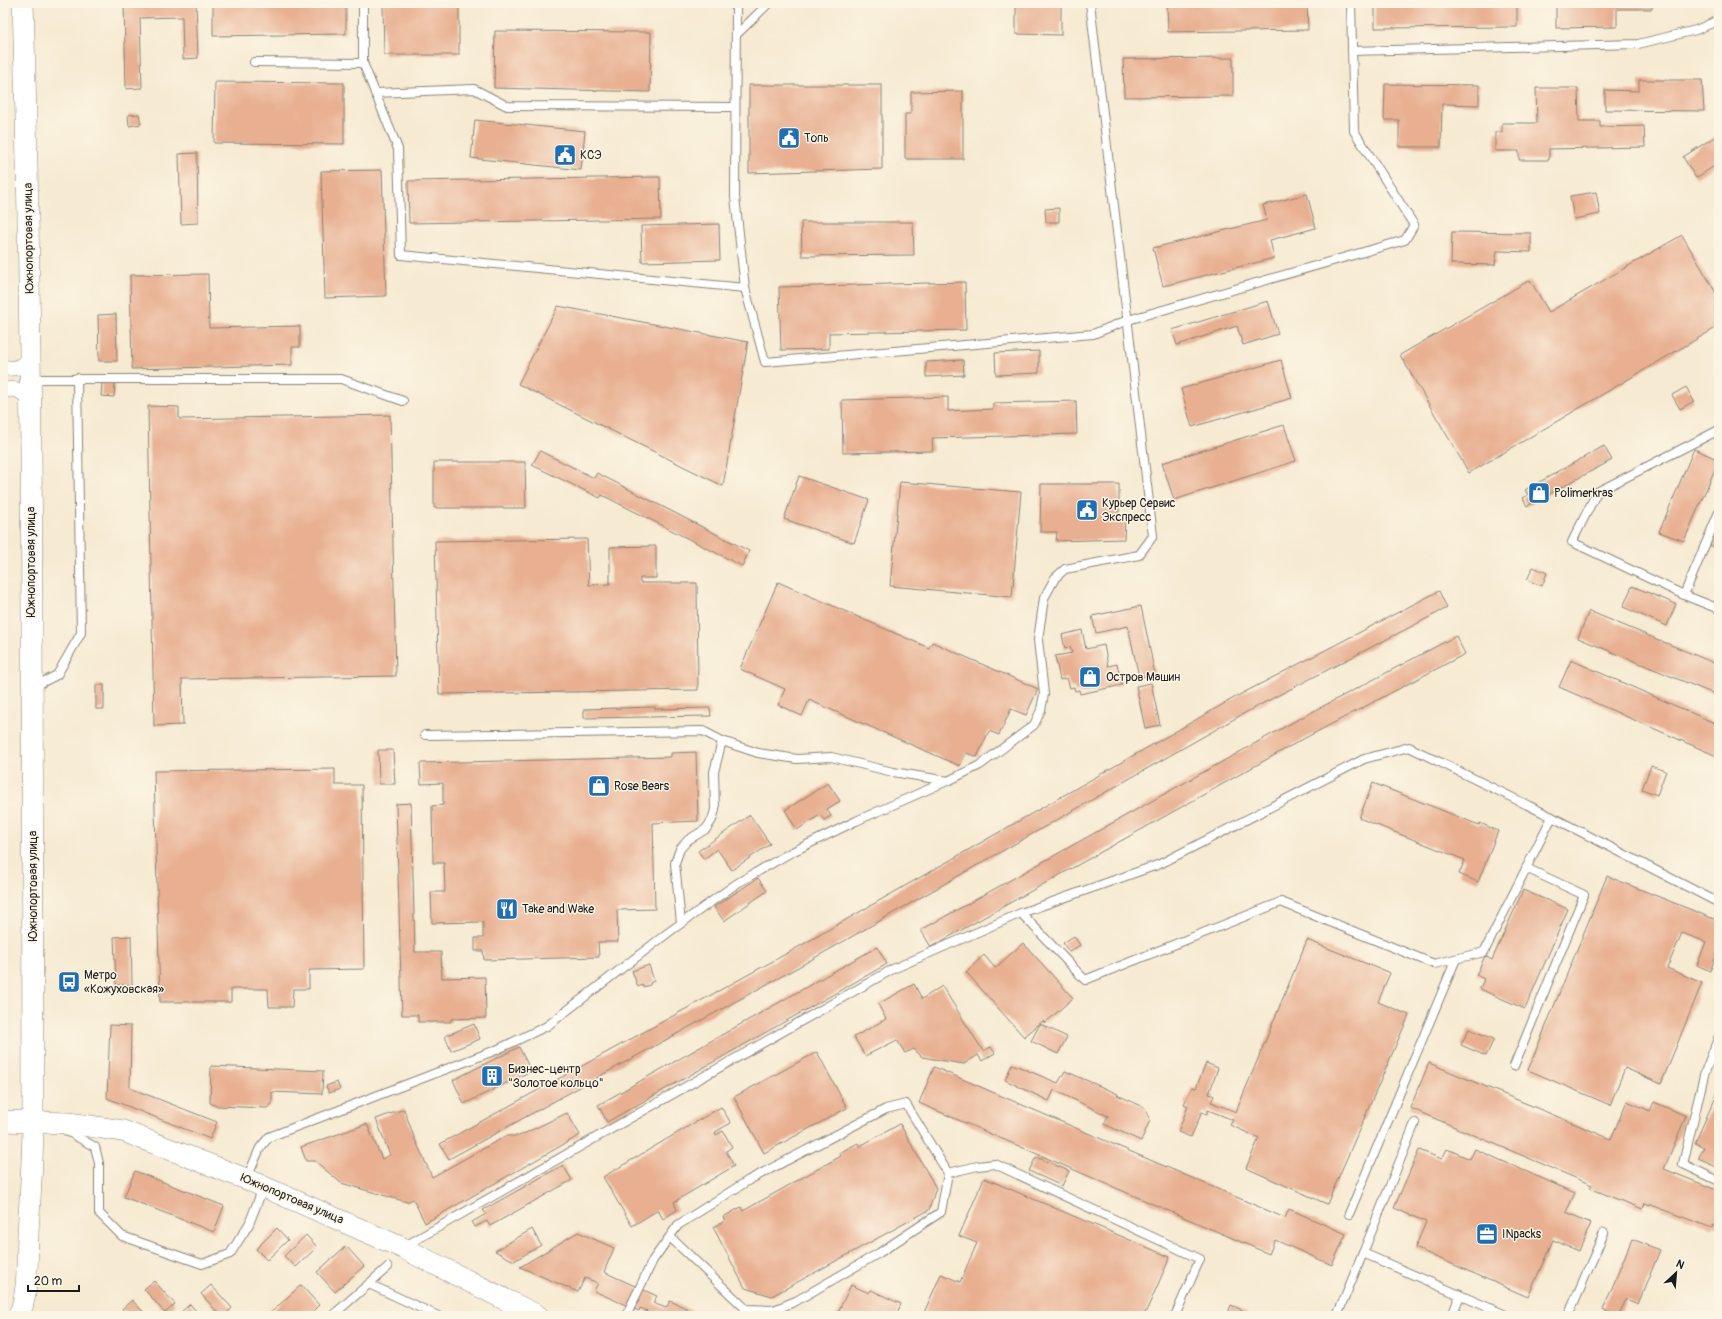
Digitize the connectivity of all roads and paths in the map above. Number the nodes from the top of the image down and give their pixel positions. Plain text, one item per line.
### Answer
1 (23, 3) edge
2 (363, 3) edge
3 (736, 3) edge
4 (769, 3) edge
5 (1090, 3) edge
6 (1352, 3) edge
7 (1719, 20) edge
8 (736, 34) junction
9 (1352, 51) junction
10 (254, 62) dead end
11 (363, 63) junction
12 (375, 93) junction
13 (735, 107) junction
14 (745, 288) junction
15 (1128, 320) junction
16 (30, 350) junction
17 (3, 367) edge
18 (77, 378) junction
19 (30, 380) junction
20 (3, 391) edge
21 (403, 401) dead end
22 (30, 407) junction
23 (1719, 430) edge
24 (1719, 512) edge
25 (1684, 594) junction
26 (1719, 609) edge
27 (32, 688) junction
28 (425, 735) dead end
29 (722, 741) junction
30 (948, 781) junction
31 (1552, 817) junction
32 (1526, 868) junction
33 (1719, 903) edge
34 (1021, 914) junction
35 (681, 923) junction
36 (1456, 959) junction
37 (1719, 1036) edge
38 (1514, 1066) dead end
39 (3, 1121) edge
40 (33, 1121) junction
41 (1415, 1123) dead end
42 (948, 1173) junction
43 (1719, 1181) edge
44 (255, 1183) junction
45 (1349, 1214) dead end
46 (1604, 1233) dead end
47 (670, 1237) junction
48 (403, 1248) junction
49 (1363, 1253) junction
50 (388, 1266) dead end
51 (369, 1284) junction
52 (1460, 1295) junction
53 (18, 1316) edge
54 (332, 1316) edge
55 (438, 1316) edge
56 (538, 1316) edge
57 (626, 1316) edge
58 (1175, 1316) edge
59 (1337, 1316) edge
60 (1452, 1316) edge
61 (1508, 1316) edge
62 (1568, 1316) edge

1 - 16 main road, Южнопортовая улица
2 - 11 lane
3 - 8 lane
4 - 8 lane
5 - 15 lane
6 - 9 lane
7 - 9 lane
8 - 13 lane
9 - 15 lane
10 - 11 lane
11 - 12 lane
12 - 13 lane
12 - 14 lane
13 - 14 lane
14 - 15 lane
15 - 30 lane
16 - 17 street
16 - 19 main road, Южнопортовая улица
18 - 19 lane
18 - 21 lane
18 - 27 lane
19 - 22 main road, Южнопортовая улица
20 - 22 street
22 - 27 main road, Южнопортовая улица
23 - 25 lane
24 - 25 lane
25 - 26 lane
27 - 40 main road, Южнопортовая улица
28 - 29 lane
29 - 30 lane
29 - 35 lane
30 - 35 lane
31 - 32 lane
31 - 33 lane
31 - 34 lane
32 - 36 lane
32 - 38 lane
34 - 36 lane
34 - 48 lane
35 - 44 lane
36 - 45 lane
37 - 43 lane
39 - 40 main road, Южнопортовая улица
40 - 44 main road, Южнопортовая улица
40 - 44 lane
40 - 53 main road, Южнопортовая улица
41 - 49 lane
42 - 47 lane
42 - 47 lane
42 - 58 lane
44 - 48 main road, Южнопортовая улица
46 - 62 lane
47 - 57 lane
48 - 56 main road, Южнопортовая улица
49 - 52 lane
49 - 59 lane
50 - 51 lane
51 - 54 lane
51 - 55 lane
52 - 60 lane
52 - 61 lane

